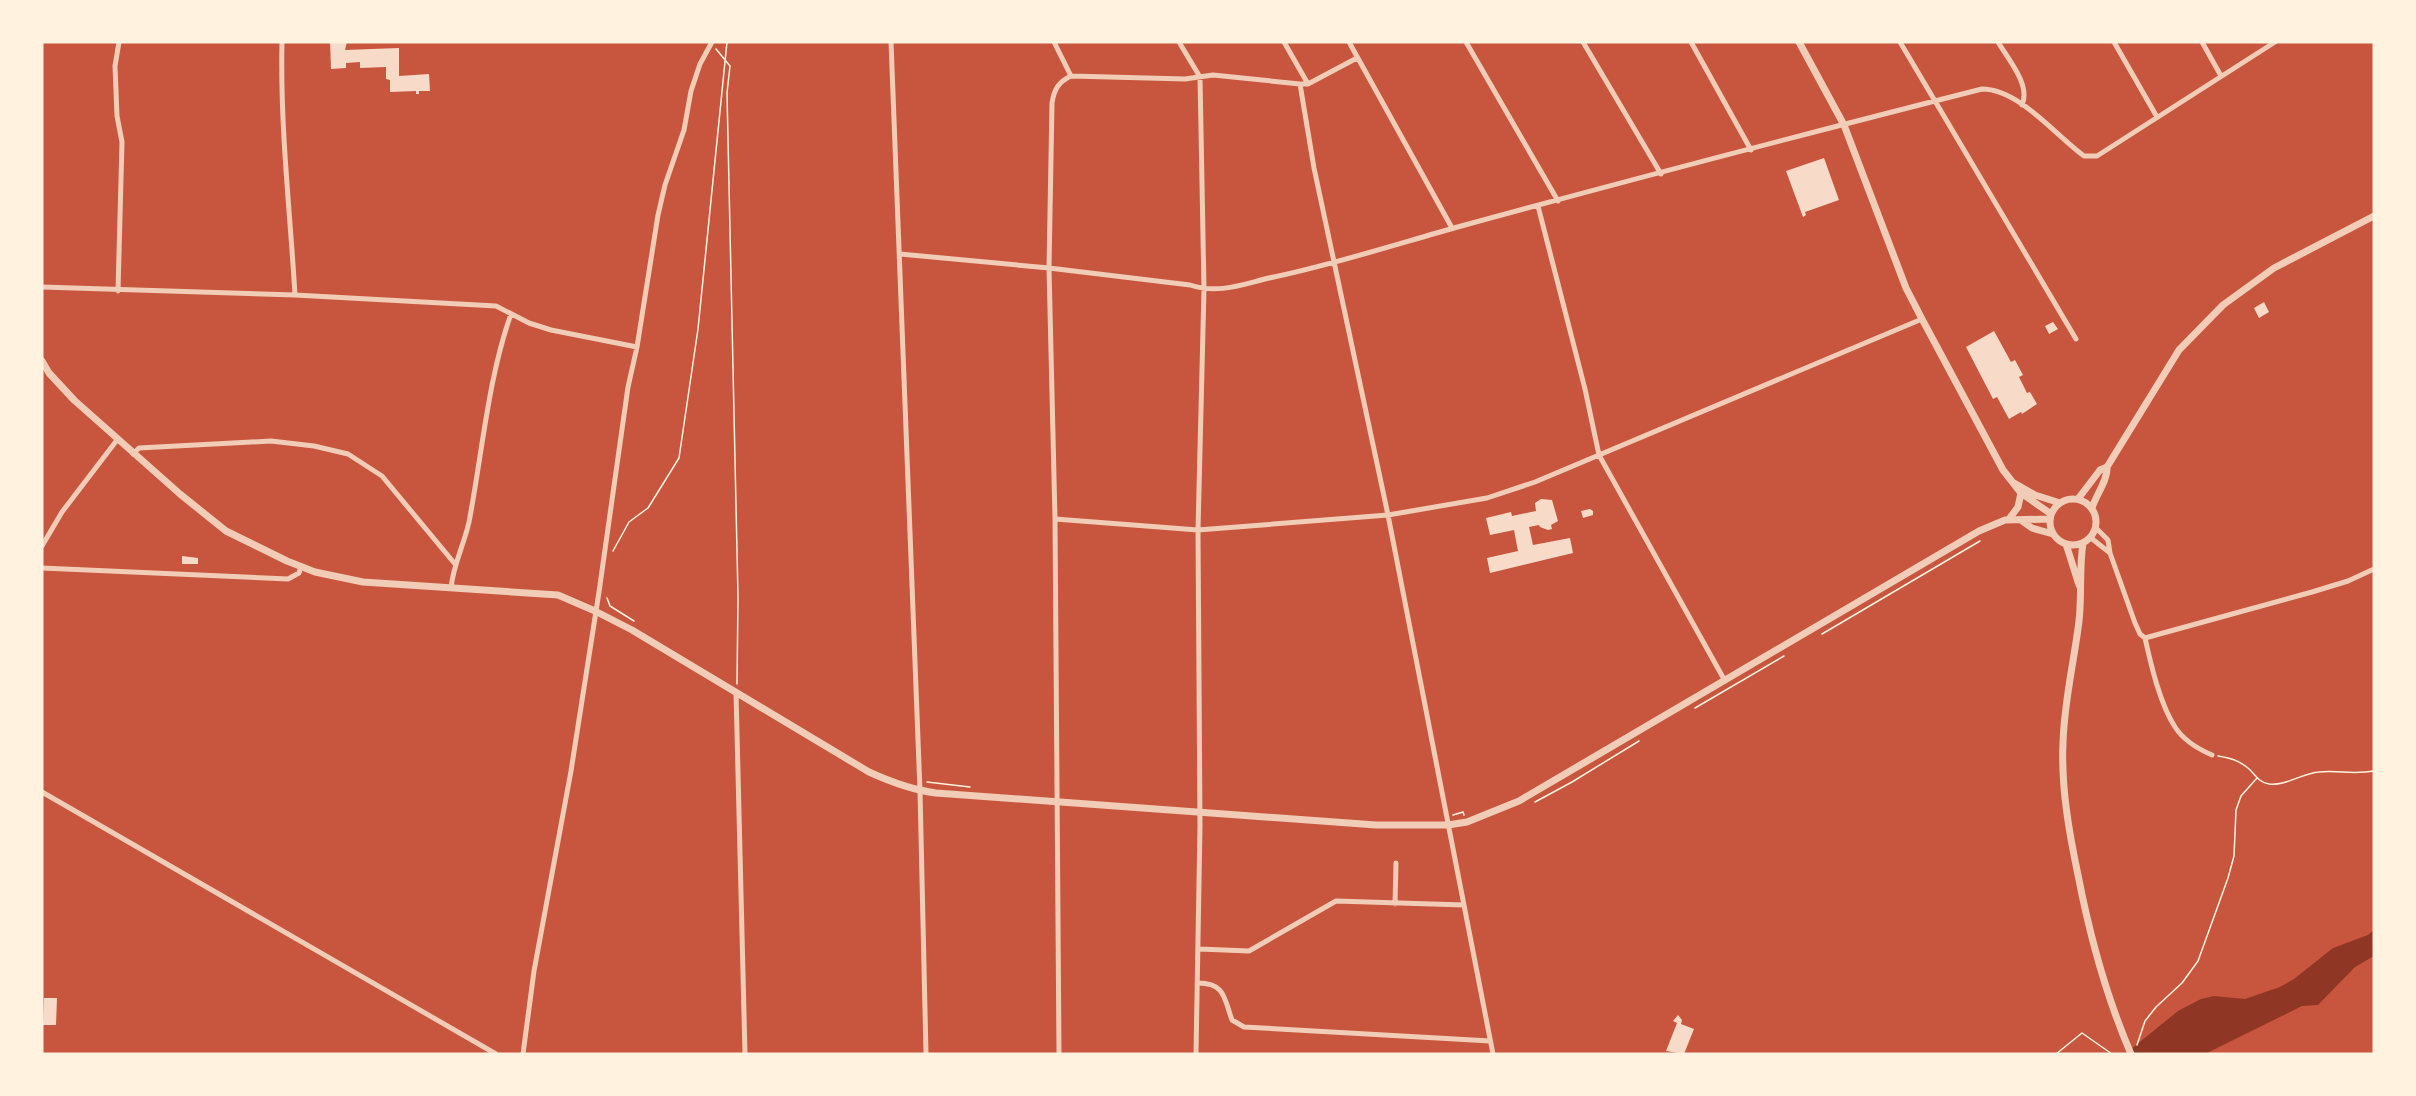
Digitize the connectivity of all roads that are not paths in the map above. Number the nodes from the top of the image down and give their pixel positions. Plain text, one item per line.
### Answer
1 (119, 42) edge
2 (282, 42) edge
3 (891, 42) edge
4 (1054, 42) edge
5 (1179, 42) edge
6 (1284, 42) edge
7 (1349, 42) edge
8 (1466, 42) edge
9 (1583, 42) edge
10 (1691, 42) edge
11 (1799, 42) edge
12 (1900, 42) edge
13 (1998, 42) edge
14 (2114, 42) edge
15 (2202, 42) edge
16 (2275, 42) edge
17 (712, 43) edge
18 (1357, 58) junction
19 (1071, 76) junction
20 (2221, 76) junction
21 (1200, 77) junction
22 (1300, 84) junction
23 (1308, 84) junction
24 (1934, 101) junction
25 (2022, 105) junction
26 (2157, 117) junction
27 (1844, 125) junction
28 (1751, 150) junction
29 (1661, 174) junction
30 (1558, 201) junction
31 (1538, 206) junction
32 (2374, 216) edge
33 (1452, 228) junction
34 (900, 254) junction
35 (1335, 264) junction
36 (1050, 268) junction
37 (42, 287) edge
38 (1204, 289) junction
39 (118, 291) junction
40 (295, 295) junction
41 (511, 314) junction
42 (1922, 319) junction
43 (2076, 339) dead end
44 (637, 347) junction
45 (42, 362) edge
46 (117, 440) junction
47 (133, 454) junction
48 (1599, 455) junction
49 (2107, 467) junction
50 (2014, 483) junction
51 (2020, 493) junction
52 (2078, 499) junction
53 (2060, 503) junction
54 (2092, 508) junction
55 (1388, 515) junction
56 (2050, 517) junction
57 (1054, 519) junction
58 (2009, 519) junction
59 (2022, 521) junction
60 (2096, 528) junction
61 (1198, 530) junction
62 (2053, 534) junction
63 (2091, 538) junction
64 (2083, 543) junction
65 (2066, 544) junction
66 (42, 546) edge
67 (2110, 553) junction
68 (456, 564) junction
69 (301, 566) junction
70 (42, 568) edge
71 (2374, 569) edge
72 (2079, 587) junction
73 (451, 588) junction
74 (596, 610) junction
75 (2145, 638) junction
76 (1725, 681) junction
77 (736, 692) junction
78 (2212, 755) road end
79 (920, 791) junction
80 (42, 792) edge
81 (1057, 801) junction
82 (1200, 812) junction
83 (1448, 825) junction
84 (1396, 863) dead end
85 (1395, 904) junction
86 (1464, 905) junction
87 (1201, 949) junction
88 (1200, 983) junction
89 (1490, 1041) junction
90 (522, 1052) edge
91 (2131, 1052) edge
92 (496, 1054) edge
93 (745, 1054) edge
94 (926, 1054) edge
95 (1059, 1054) edge
96 (1196, 1054) edge
97 (1493, 1054) edge

1 - 39 street
2 - 40 street
3 - 34 street
4 - 19 street
5 - 21 street
6 - 23 street
7 - 18 street
8 - 30 street
9 - 29 street
10 - 28 street
11 - 27 street
12 - 24 street
13 - 25 street
14 - 26 street
15 - 20 street
16 - 20 street
17 - 44 street
18 - 23 street
18 - 33 street
19 - 21 street
19 - 36 street
20 - 26 street
21 - 22 street
21 - 38 street
22 - 23 street
22 - 35 street
24 - 25 street
24 - 27 street
24 - 43 street
25 - 26 street
27 - 28 street
27 - 42 street
28 - 29 street
29 - 30 street
30 - 31 street
31 - 33 street
31 - 48 street
32 - 49 street
33 - 35 street
34 - 36 street
34 - 79 street
35 - 38 street
35 - 55 street
36 - 38 street
36 - 57 street
37 - 39 street
38 - 61 street
39 - 40 street
40 - 41 street
41 - 44 street
41 - 68 street
42 - 48 street
42 - 50 street
44 - 74 street
45 - 46 street
46 - 47 street
46 - 66 street
47 - 68 street
47 - 69 street
48 - 55 street
48 - 76 street
49 - 52 street
49 - 54 street
50 - 51 street
50 - 53 street
51 - 56 street
51 - 58 street
52 - 53 street
52 - 54 street
53 - 56 street
54 - 60 street
55 - 61 street
55 - 83 street
56 - 59 street
56 - 62 street
57 - 61 street
57 - 81 street
58 - 59 street
58 - 76 street
59 - 62 street
60 - 63 street
60 - 67 street
61 - 82 street
62 - 65 street
63 - 64 street
63 - 67 street
64 - 65 street
64 - 72 street
65 - 72 street
67 - 75 street
68 - 73 street
69 - 70 street
69 - 73 street
71 - 75 street
72 - 91 street
73 - 74 street
74 - 77 street
74 - 90 street
75 - 78 street
76 - 83 street
77 - 79 street
77 - 93 street
79 - 81 street
79 - 94 street
80 - 92 street
81 - 82 street
81 - 95 street
82 - 83 street
82 - 87 street
83 - 86 street
84 - 85 street
85 - 86 street
85 - 87 street
86 - 89 street
87 - 88 street
88 - 89 street
88 - 96 street
89 - 97 street

